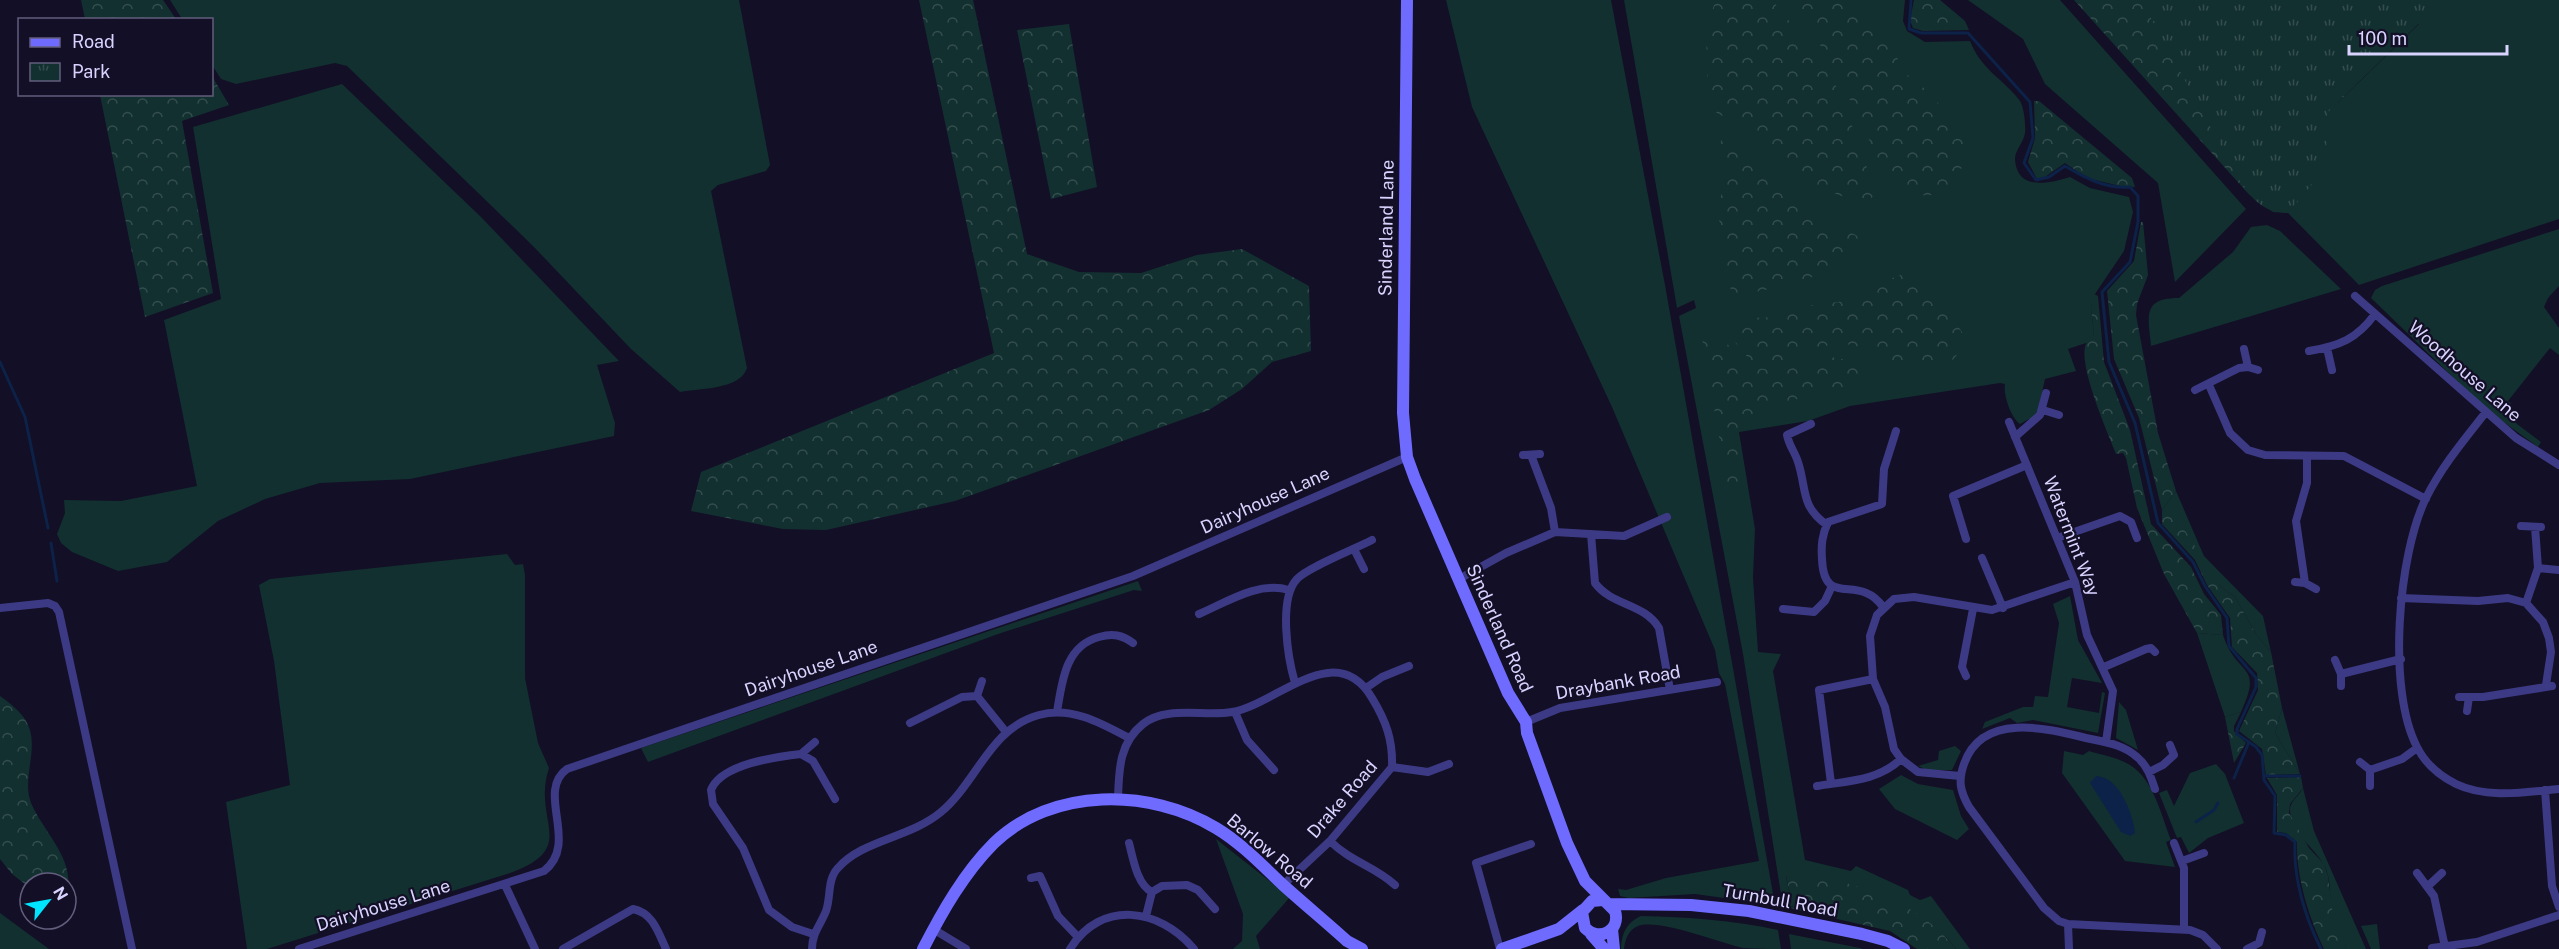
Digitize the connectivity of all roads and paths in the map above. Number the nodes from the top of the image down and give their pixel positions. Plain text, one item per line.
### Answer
1 (1407, 0) edge
2 (2355, 296) dead end
3 (2375, 314) junction
4 (2327, 348) junction
5 (2244, 349) dead end
6 (2309, 351) dead end
7 (2248, 367) junction
8 (2258, 370) dead end
9 (2332, 370) dead end
10 (2209, 385) junction
11 (2195, 390) dead end
12 (2046, 393) dead end
13 (2043, 410) junction
14 (2486, 412) junction
15 (2059, 415) dead end
16 (2009, 422) dead end
17 (1811, 424) dead end
18 (1896, 431) dead end
19 (2015, 437) junction
20 (1531, 455) dead end
21 (2307, 456) junction
22 (1407, 457) junction
23 (2027, 465) junction
24 (2559, 465) edge
25 (2426, 499) junction
26 (1666, 518) dead end
27 (1827, 525) junction
28 (2520, 526) dead end
29 (1556, 532) junction
30 (1591, 534) junction
31 (2057, 538) junction
32 (2137, 538) dead end
33 (1966, 539) dead end
34 (1372, 540) dead end
35 (1354, 549) junction
36 (1982, 558) dead end
37 (2538, 568) junction
38 (1364, 569) dead end
39 (2559, 570) edge
40 (1459, 579) junction
41 (2075, 582) junction
42 (2295, 582) dead end
43 (2305, 583) junction
44 (1832, 586) junction
45 (1289, 590) junction
46 (2316, 590) dead end
47 (2401, 598) junction
48 (2526, 603) junction
49 (1883, 607) junction
50 (0, 608) edge
51 (2003, 608) junction
52 (1783, 609) dead end
53 (1973, 609) junction
54 (1199, 614) dead end
55 (1133, 643) dead end
56 (2155, 652) dead end
57 (2401, 659) junction
58 (2335, 660) dead end
59 (2103, 665) junction
60 (1409, 666) dead end
61 (2341, 674) junction
62 (1966, 676) dead end
63 (1873, 679) junction
64 (982, 681) dead end
65 (1717, 682) dead end
66 (1295, 683) junction
67 (2341, 686) dead end
68 (1366, 688) junction
69 (1670, 690) junction
70 (977, 696) junction
71 (2459, 697) dead end
72 (2469, 698) junction
73 (2467, 711) dead end
74 (1057, 712) junction
75 (1235, 712) junction
76 (1526, 722) junction
77 (910, 723) dead end
78 (1006, 732) junction
79 (1129, 738) junction
80 (815, 742) dead end
81 (2106, 742) junction
82 (2170, 745) dead end
83 (2417, 748) junction
84 (801, 754) junction
85 (1901, 759) junction
86 (2360, 762) dead end
87 (1449, 764) dead end
88 (1392, 767) junction
89 (1274, 770) dead end
90 (2370, 770) junction
91 (2149, 772) junction
92 (1960, 776) junction
93 (1831, 783) junction
94 (1818, 786) dead end
95 (2370, 786) dead end
96 (2155, 789) dead end
97 (2559, 789) edge
98 (2545, 790) junction
99 (1118, 798) junction
100 (835, 799) dead end
101 (1330, 841) junction
102 (1128, 843) dead end
103 (2174, 843) dead end
104 (1531, 844) dead end
105 (2204, 853) dead end
106 (2182, 861) junction
107 (2418, 873) dead end
108 (2442, 873) dead end
109 (1031, 878) dead end
110 (1584, 881) junction
111 (505, 885) junction
112 (1283, 885) junction
113 (1395, 885) dead end
114 (2428, 886) junction
115 (1152, 892) junction
116 (1606, 902) junction
117 (1646, 906) junction
118 (2559, 907) edge
119 (1585, 908) junction
120 (1215, 909) dead end
121 (2559, 915) edge
122 (1146, 916) junction
123 (2067, 924) junction
124 (1613, 927) junction
125 (933, 929) junction
126 (1559, 929) junction
127 (2184, 929) junction
128 (2262, 932) dead end
129 (1590, 933) junction
130 (813, 934) junction
131 (1078, 937) junction
132 (314, 947) edge
133 (2445, 947) junction
134 (565, 948) edge
135 (2432, 948) edge
136 (132, 949) edge
137 (299, 949) edge
138 (535, 949) edge
139 (666, 949) edge
140 (812, 949) edge
141 (923, 949) edge
142 (966, 949) edge
143 (1071, 949) edge
144 (1194, 949) edge
145 (1362, 949) edge
146 (1501, 949) edge
147 (1604, 949) edge
148 (1614, 949) edge
149 (1904, 949) edge
150 (2069, 949) edge
151 (2217, 949) edge
152 (2247, 949) edge

1 - 22 street, Sinderland Lane
2 - 3 street, Woodhouse Lane
3 - 4 street
3 - 14 street, Woodhouse Lane
4 - 6 street
4 - 9 street
5 - 7 street
7 - 8 street
7 - 10 street
10 - 11 street
10 - 21 street
12 - 13 street
13 - 15 street
13 - 19 street
14 - 24 street, Woodhouse Lane
14 - 25 street
16 - 19 street, Watermint Way
17 - 27 street
18 - 27 street
19 - 23 street, Watermint Way
20 - 29 street
21 - 25 street
21 - 43 street
22 - 40 street, Sinderland Road
22 - 111 street, Dairyhouse Lane
23 - 31 street, Watermint Way
23 - 33 street
25 - 47 street
26 - 30 street
27 - 44 street
28 - 37 street
29 - 30 street
29 - 40 street
30 - 69 street
31 - 32 street
31 - 41 street, Watermint Way
34 - 35 street
35 - 38 street
35 - 45 street
36 - 51 street
37 - 39 street
37 - 48 street
40 - 76 street, Sinderland Road
41 - 51 street
41 - 59 street, Watermint Way
42 - 43 street
43 - 46 street
44 - 49 street
44 - 52 street
45 - 54 street
45 - 66 street
47 - 48 street
47 - 57 street
48 - 72 street
49 - 53 street
49 - 63 street
50 - 136 street
51 - 53 street
53 - 62 street
55 - 74 street
56 - 59 street
57 - 61 street
57 - 83 street
58 - 61 street
59 - 81 street, Watermint Way
60 - 68 street
61 - 67 street
63 - 85 street
63 - 93 street
64 - 70 street
65 - 69 street, Draybank Road
66 - 68 street, Drake Road
66 - 75 street, Drake Road
68 - 88 street, Drake Road
69 - 76 street, Draybank Road
70 - 77 street
70 - 78 street
71 - 72 street
72 - 73 street
74 - 78 street
74 - 79 street
75 - 79 street, Drake Road
75 - 89 street
76 - 110 street, Sinderland Road
78 - 130 street
79 - 99 street
80 - 84 street
81 - 91 street
81 - 92 street
82 - 91 street
83 - 90 street
83 - 98 street
84 - 100 street
84 - 130 street
85 - 92 street
85 - 93 street
86 - 90 street
87 - 88 street
88 - 101 street, Drake Road
90 - 95 street
91 - 96 street
92 - 123 street
93 - 94 street
97 - 98 street
98 - 118 street
99 - 112 street, Barlow Road
99 - 125 street, Barlow Road
101 - 112 street, Drake Road
101 - 113 street
102 - 115 street
103 - 106 street
104 - 146 street
105 - 106 street
106 - 127 street
107 - 114 street
108 - 114 street
109 - 131 street
110 - 116 street, Sinderland Road
110 - 119 street, Sinderland Road
111 - 132 street, Dairyhouse Lane
111 - 138 street
112 - 145 street, Barlow Road
114 - 133 street
115 - 120 street
115 - 122 street
116 - 117 street, Turnbull Road
116 - 119 street
116 - 124 street
117 - 124 street, Turnbull Road
117 - 149 street, Turnbull Road
119 - 126 street
119 - 129 street, Sinderland Road
121 - 133 street
122 - 131 street
122 - 144 street
123 - 127 street
123 - 150 street
124 - 129 street
124 - 148 street
125 - 141 street, Barlow Road
125 - 142 street
126 - 129 street
126 - 146 street
127 - 151 street
128 - 152 street
129 - 147 street, Sinderland Road
130 - 140 street
131 - 143 street
132 - 137 street, Dairyhouse Lane
133 - 135 street
134 - 139 street

